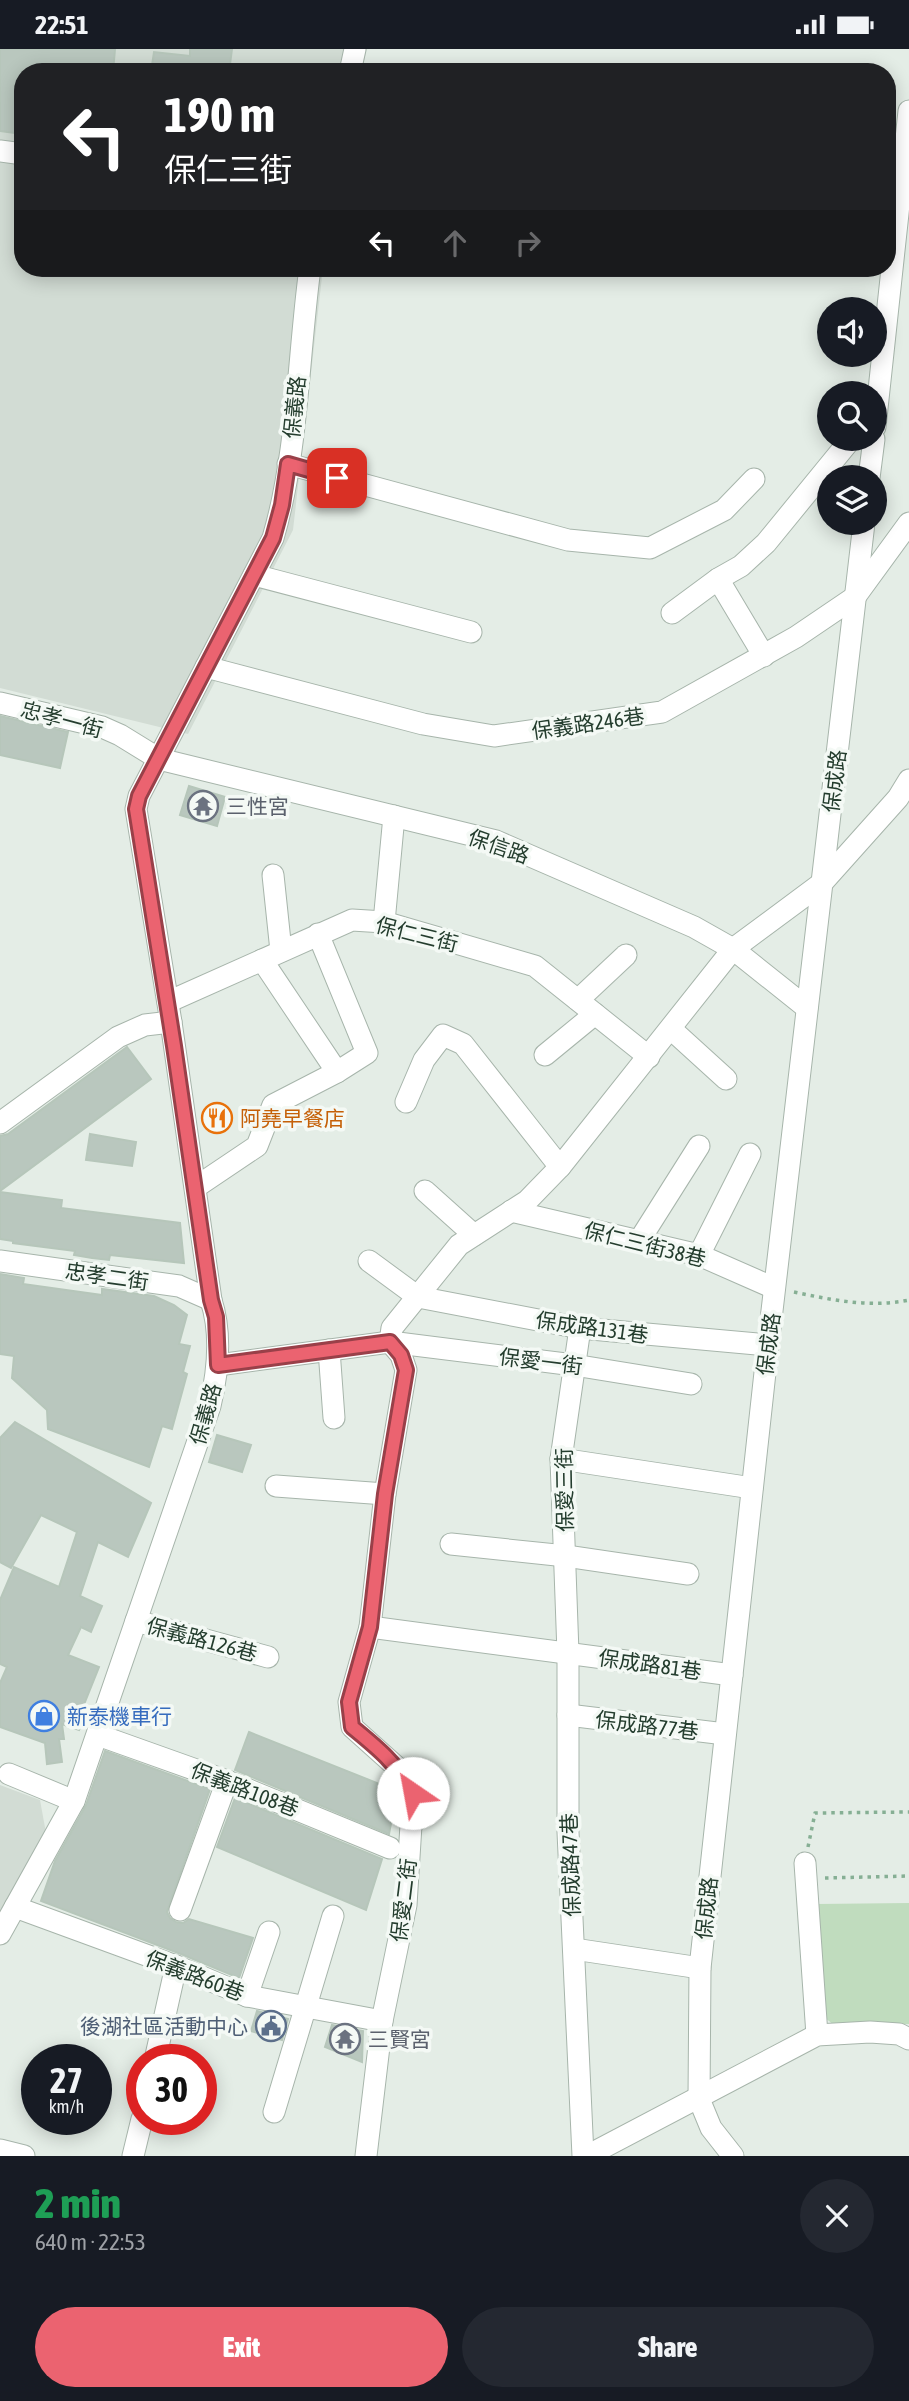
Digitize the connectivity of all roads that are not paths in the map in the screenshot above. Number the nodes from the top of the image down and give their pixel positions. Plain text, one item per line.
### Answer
1 (909, 111) edge
2 (896, 262) edge
3 (309, 277) edge
4 (894, 277) edge
5 (879, 381) edge
6 (841, 451) edge
7 (288, 464) junction
8 (754, 478) dead end
9 (909, 523) edge
10 (863, 535) edge
11 (254, 576) junction
12 (718, 579) junction
13 (855, 597) junction
14 (672, 613) dead end
15 (471, 632) dead end
16 (764, 656) junction
17 (206, 667) junction
18 (0, 703) edge
19 (159, 759) junction
20 (909, 780) edge
21 (394, 816) junction
22 (273, 875) dead end
23 (822, 883) junction
24 (384, 922) junction
25 (318, 934) junction
26 (733, 949) junction
27 (626, 955) dead end
28 (271, 956) junction
29 (578, 1000) junction
30 (807, 1008) junction
31 (169, 1012) junction
32 (595, 1014) junction
33 (671, 1029) junction
34 (545, 1055) dead end
35 (649, 1057) junction
36 (337, 1072) junction
37 (726, 1079) dead end
38 (406, 1101) dead end
39 (0, 1123) edge
40 (699, 1146) dead end
41 (750, 1154) dead end
42 (560, 1167) junction
43 (196, 1187) junction
44 (425, 1191) dead end
45 (511, 1211) junction
46 (474, 1235) junction
47 (639, 1241) junction
48 (699, 1255) junction
49 (0, 1261) edge
50 (369, 1261) dead end
51 (774, 1288) junction
52 (418, 1297) junction
53 (211, 1300) junction
54 (580, 1328) junction
55 (390, 1342) junction
56 (768, 1346) junction
57 (329, 1350) junction
58 (575, 1364) junction
59 (218, 1365) junction
60 (691, 1384) dead end
61 (334, 1418) dead end
62 (561, 1459) junction
63 (276, 1486) dead end
64 (752, 1488) junction
65 (385, 1494) junction
66 (452, 1544) dead end
67 (566, 1556) junction
68 (688, 1574) dead end
69 (136, 1621) junction
70 (370, 1627) junction
71 (568, 1653) junction
72 (268, 1657) dead end
73 (732, 1675) junction
74 (568, 1716) junction
75 (725, 1734) junction
76 (98, 1735) junction
77 (9, 1774) dead end
78 (228, 1781) junction
79 (74, 1801) junction
80 (390, 1848) dead end
81 (805, 1870) road end
82 (15, 1907) junction
83 (180, 1910) dead end
84 (333, 1916) dead end
85 (269, 1932) dead end
86 (0, 1934) edge
87 (574, 1949) junction
88 (176, 1966) junction
89 (700, 1968) junction
90 (247, 1996) junction
91 (306, 2007) junction
92 (382, 2021) junction
93 (817, 2035) junction
94 (909, 2039) edge
95 (159, 2044) edge
96 (699, 2099) junction
97 (274, 2112) dead end
98 (138, 2135) edge
99 (0, 2150) edge
100 (589, 2155) edge
101 (23, 2156) edge
102 (133, 2156) edge
103 (366, 2156) edge
104 (733, 2156) edge

1 - 2 street
3 - 7 street, 保義路
4 - 5 street
6 - 12 street
7 - 8 street
7 - 11 street, 保義路
9 - 13 street, 保義路246巷
10 - 13 street, 保成路
11 - 15 street
11 - 17 street, 保義路
12 - 14 street
12 - 16 street
13 - 16 street, 保義路246巷
13 - 23 street, 保成路
16 - 17 street, 保義路246巷
17 - 19 street, 保義路
18 - 19 street, 忠孝一街
19 - 21 street, 保信路
19 - 31 street, 保義路
20 - 23 street
21 - 24 street
21 - 26 street, 保信路
22 - 28 street
23 - 26 street
23 - 30 street, 保成路
24 - 25 street, 保仁三街
24 - 29 street, 保仁三街
25 - 28 street, 保仁三街
25 - 36 street
26 - 30 street, 保信路
26 - 33 street
27 - 29 street
28 - 31 street, 保仁三街
28 - 36 street
29 - 32 street, 保仁三街
30 - 51 street, 保成路
31 - 39 street, 保仁三街
31 - 43 street, 保義路
32 - 34 street
32 - 35 street, 保仁三街
33 - 35 street
33 - 37 street
35 - 42 street
36 - 43 street
38 - 42 street
40 - 47 street
41 - 48 street
42 - 45 street
43 - 53 street, 保義路
44 - 46 street
45 - 46 street
45 - 47 street, 保仁三街38巷
46 - 52 street
47 - 48 street, 保仁三街38巷
48 - 51 street, 保仁三街38巷
49 - 53 street, 忠孝二街
50 - 52 street
51 - 56 street, 保成路
52 - 54 street, 保成路131巷
52 - 55 street
53 - 59 street, 保義路
54 - 56 street, 保成路131巷
54 - 58 street, 保愛三街
55 - 57 street
55 - 58 street, 保愛一街
55 - 65 street, 保愛二街
56 - 64 street, 保成路
57 - 59 street
57 - 61 street
58 - 60 street, 保愛一街
58 - 62 street, 保愛三街
59 - 69 street, 保義路
62 - 64 street
62 - 67 street, 保愛三街
63 - 65 street
64 - 73 street, 保成路
65 - 70 street, 保愛二街
66 - 67 street
67 - 68 street
67 - 71 street, 保愛三街
69 - 72 street, 保義路126巷
69 - 76 street, 保義路
70 - 71 street
70 - 92 street, 保愛二街
71 - 73 street, 保成路81巷
71 - 74 street, 保成路47巷
73 - 75 street, 保成路
74 - 75 street, 保成路77巷
74 - 87 street, 保成路47巷
75 - 89 street, 保成路
76 - 78 street, 保義路108巷
76 - 79 street, 保義路
77 - 79 street
78 - 80 street, 保義路108巷
78 - 83 street
79 - 82 street, 保義路
81 - 93 street
82 - 86 street, 保義路
82 - 88 street, 保義路60巷
84 - 91 street
85 - 90 street
87 - 89 street
87 - 100 street, 保成路47巷
88 - 90 street, 保義路60巷
88 - 95 street
89 - 96 street, 保成路
90 - 91 street, 保義路60巷
91 - 92 street, 保義路60巷
91 - 97 street
92 - 103 street, 保愛二街
93 - 94 street
93 - 96 street
96 - 100 street
96 - 104 street, 保成路
98 - 102 street
99 - 101 street

